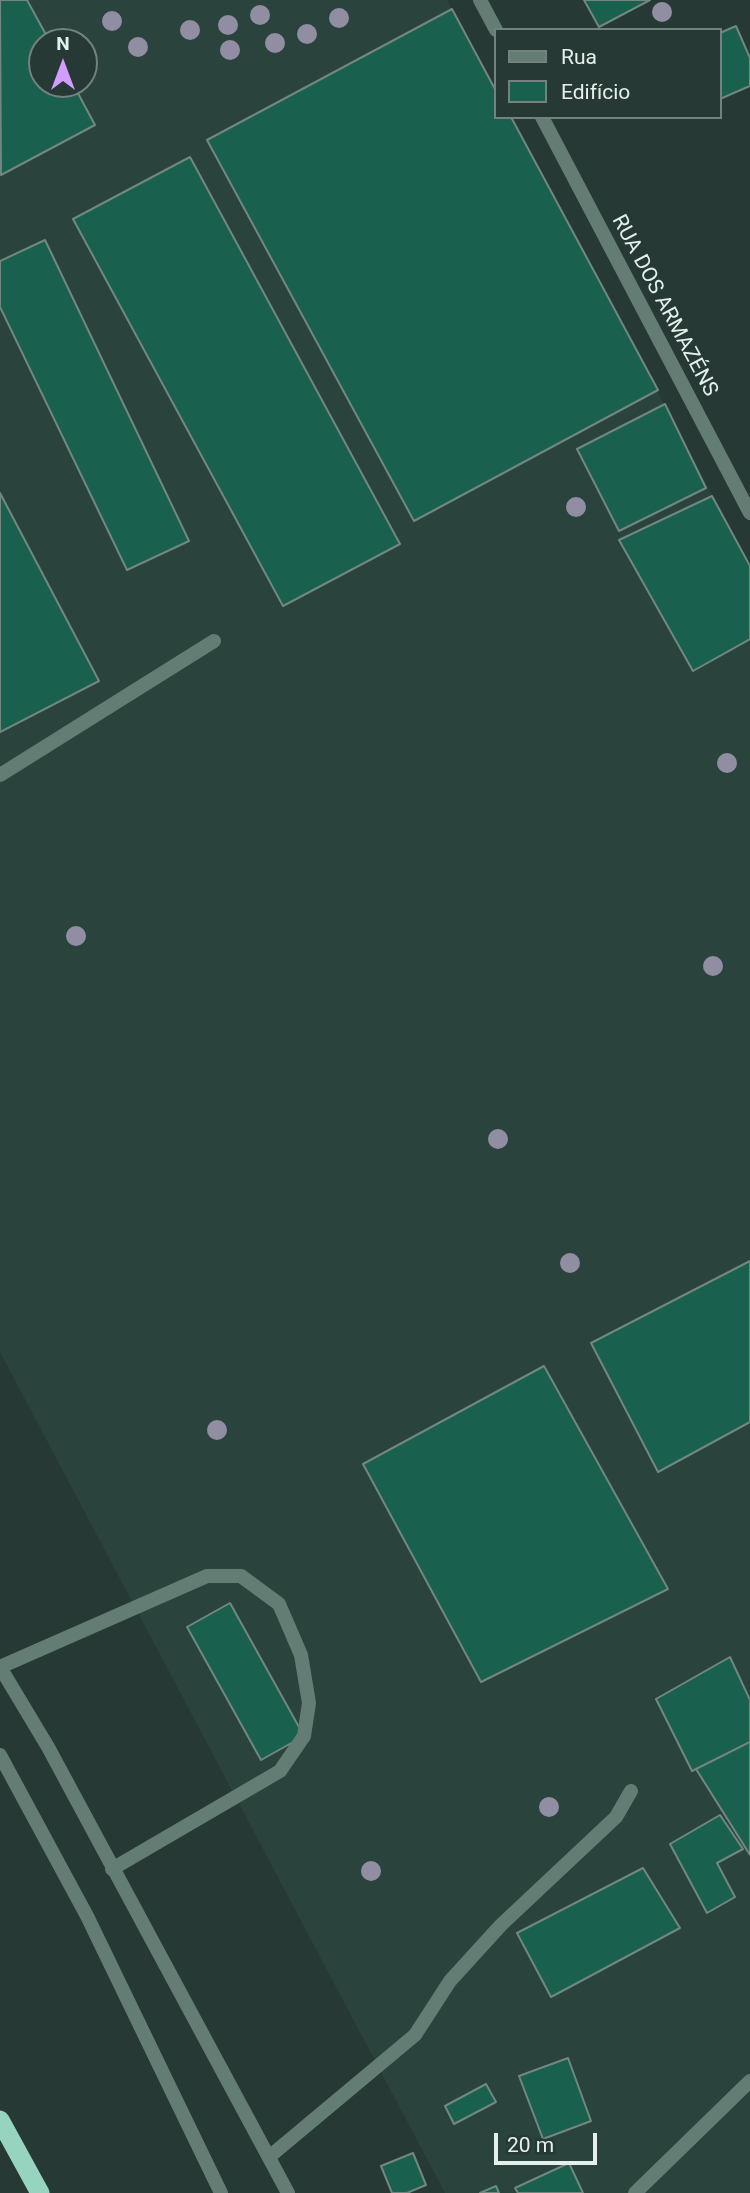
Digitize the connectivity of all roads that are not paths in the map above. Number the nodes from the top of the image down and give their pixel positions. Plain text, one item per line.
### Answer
1 (480, 0) edge
2 (495, 28) edge
3 (543, 119) edge
4 (750, 513) edge
5 (214, 640) dead end
6 (0, 775) edge
7 (0, 1667) edge
8 (0, 1755) edge
9 (631, 1791) dead end
10 (112, 1869) junction
11 (750, 2081) edge
12 (0, 2120) edge
13 (269, 2157) junction
14 (40, 2193) edge
15 (221, 2193) edge
16 (288, 2193) edge
17 (635, 2193) edge

1 - 2 street
3 - 4 street, RUA DOS ARMAZÉNS
5 - 6 street
7 - 10 street
7 - 10 street
8 - 15 street
9 - 13 street
10 - 13 street
11 - 17 street
12 - 14 highway
13 - 16 street

